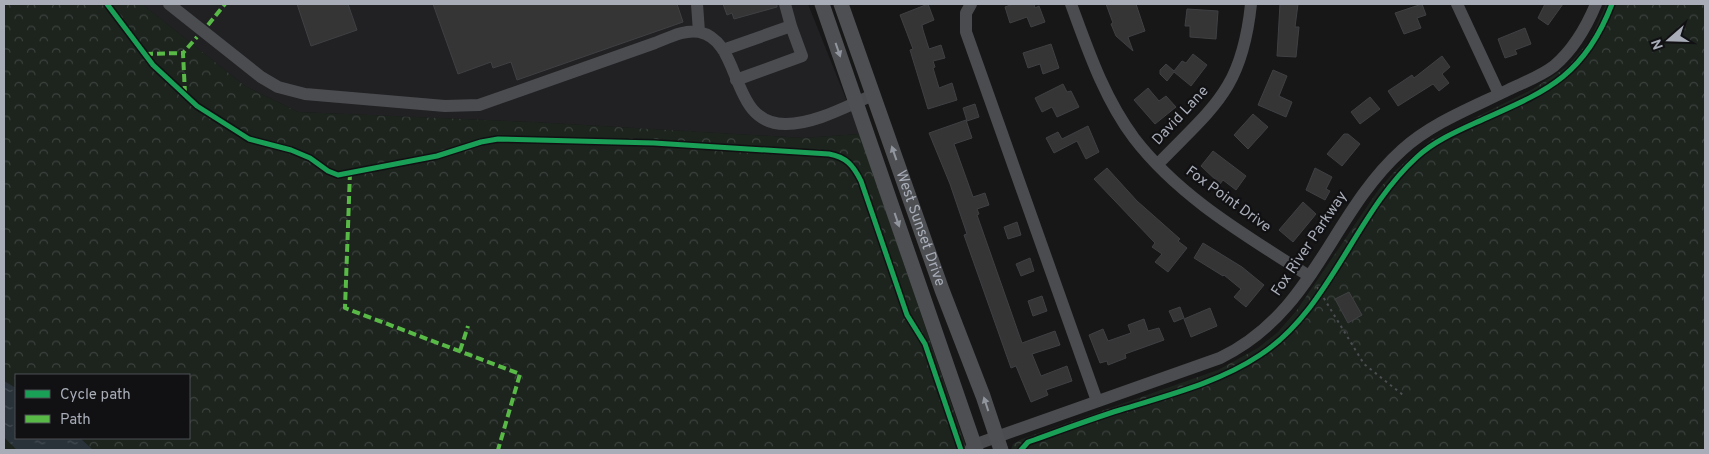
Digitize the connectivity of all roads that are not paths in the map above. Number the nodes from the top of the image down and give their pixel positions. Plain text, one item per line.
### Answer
1 (169, 4) edge
2 (697, 4) edge
3 (784, 4) edge
4 (822, 4) edge
5 (842, 4) edge
6 (971, 4) edge
7 (1072, 4) edge
8 (1252, 4) edge
9 (1456, 4) edge
10 (1596, 4) edge
11 (791, 26) junction
12 (699, 32) junction
13 (722, 50) junction
14 (736, 80) junction
15 (1499, 94) junction
16 (873, 95) junction
17 (856, 102) junction
18 (1158, 164) junction
19 (1309, 276) junction
20 (1097, 401) junction
21 (999, 444) edge
22 (974, 449) edge

1 - 12 street
2 - 12 street
3 - 11 street
4 -> 17 main road, West Sunset Drive
5 - 16 main road, West Sunset Drive
6 - 20 street
7 - 18 street, Fox Point Drive
8 - 18 street, David Lane
9 - 15 street
10 - 15 street, Fox River Parkway
11 - 13 street
11 - 14 street
12 - 13 street
13 - 14 street
14 - 17 street
15 - 19 street, Fox River Parkway
16 - 17 street
21 -> 16 main road, West Sunset Drive
17 -> 22 main road, West Sunset Drive
18 - 19 street, Fox Point Drive
19 - 20 street, Fox River Parkway
20 - 21 street, Fox River Parkway
21 - 22 street, Fox River Parkway

